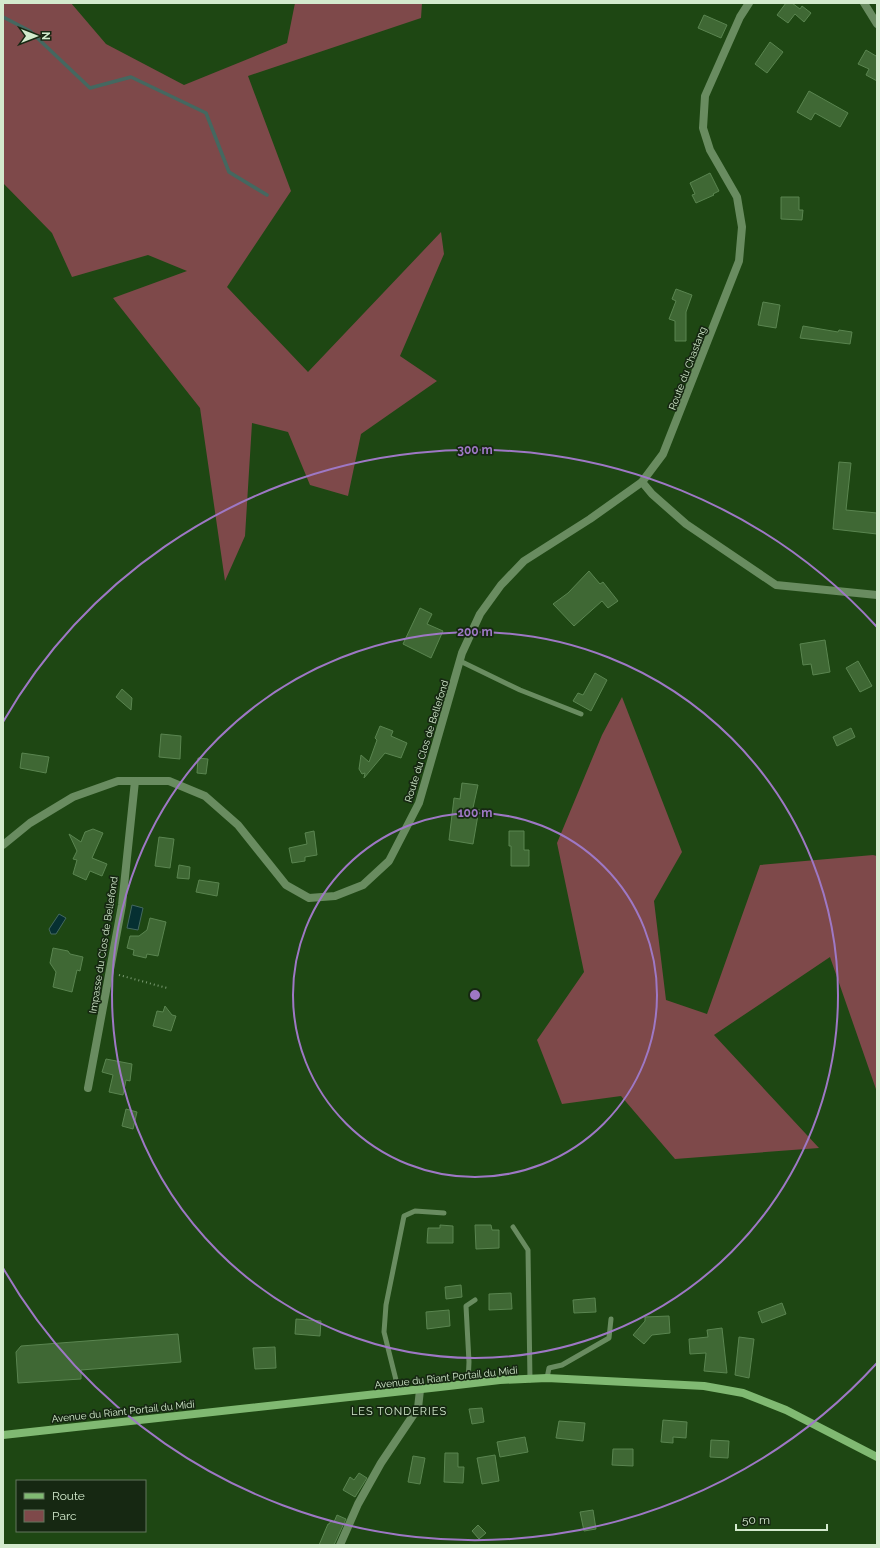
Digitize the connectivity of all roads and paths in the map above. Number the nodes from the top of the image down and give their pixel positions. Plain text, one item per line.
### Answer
1 (749, 3) edge
2 (864, 3) edge
3 (877, 24) edge
4 (642, 482) junction
5 (877, 595) edge
6 (460, 661) junction
7 (581, 714) dead end
8 (135, 781) junction
9 (3, 845) edge
10 (110, 973) junction
11 (167, 988) dead end
12 (88, 1088) dead end
13 (444, 1213) dead end
14 (513, 1227) dead end
15 (475, 1300) dead end
16 (611, 1319) dead end
17 (548, 1378) junction
18 (530, 1380) junction
19 (468, 1383) junction
20 (420, 1390) junction
21 (399, 1392) junction
22 (3, 1435) edge
23 (877, 1457) edge
24 (340, 1545) edge

1 - 4 street, Route du Chastang
2 - 3 street
4 - 5 street
4 - 6 street, Route du Clos de Bellefond
6 - 7 lane
6 - 8 street, Route du Clos de Bellefond
8 - 9 street, Route du Clos de Bellefond
8 - 10 street, Impasse du Clos de Bellefond
10 - 11 path
10 - 12 street, Impasse du Clos de Bellefond
13 - 21 lane
14 - 18 lane
15 - 19 lane
16 - 17 lane
17 - 18 main road, Avenue du Riant Portail du Midi
17 - 23 main road, Avenue du Riant Portail du Midi
18 - 19 main road, Avenue du Riant Portail du Midi
19 - 20 main road, Avenue du Riant Portail du Midi
20 - 21 main road, Avenue du Riant Portail du Midi
20 - 24 street
21 - 22 main road, Avenue du Riant Portail du Midi

